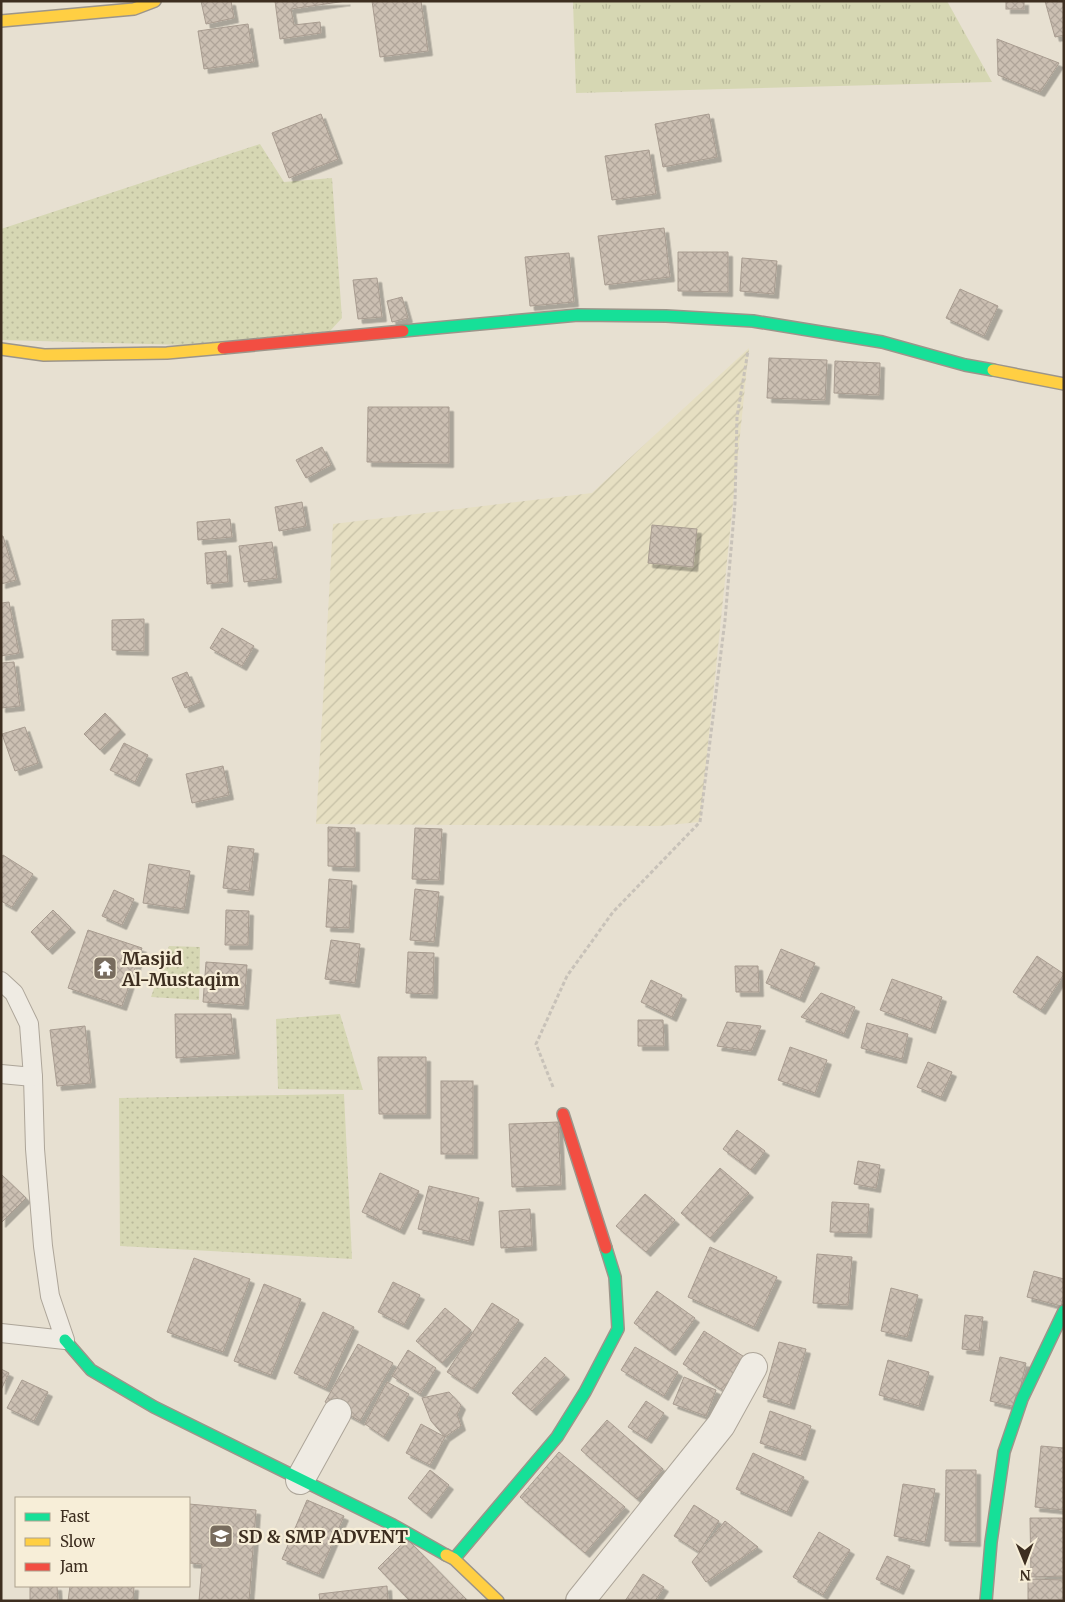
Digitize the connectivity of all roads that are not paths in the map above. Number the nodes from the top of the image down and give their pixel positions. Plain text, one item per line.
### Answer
1 (156, 1) edge
2 (1, 21) edge
3 (1, 349) edge
4 (1064, 384) edge
5 (1, 981) edge
6 (1, 1074) edge
7 (33, 1077) junction
8 (563, 1114) road end
9 (1064, 1310) edge
10 (1, 1333) edge
11 (65, 1340) junction
12 (753, 1367) dead end
13 (337, 1413) dead end
14 (300, 1480) junction
15 (454, 1559) junction
16 (498, 1601) edge
17 (580, 1601) edge
18 (986, 1601) edge

1 - 2 street
3 - 4 street
5 - 7 lane
6 - 7 lane
7 - 11 lane
8 - 15 street
9 - 18 street
10 - 11 lane
11 - 14 street
12 - 17 street
13 - 14 street
14 - 15 street
15 - 16 street

